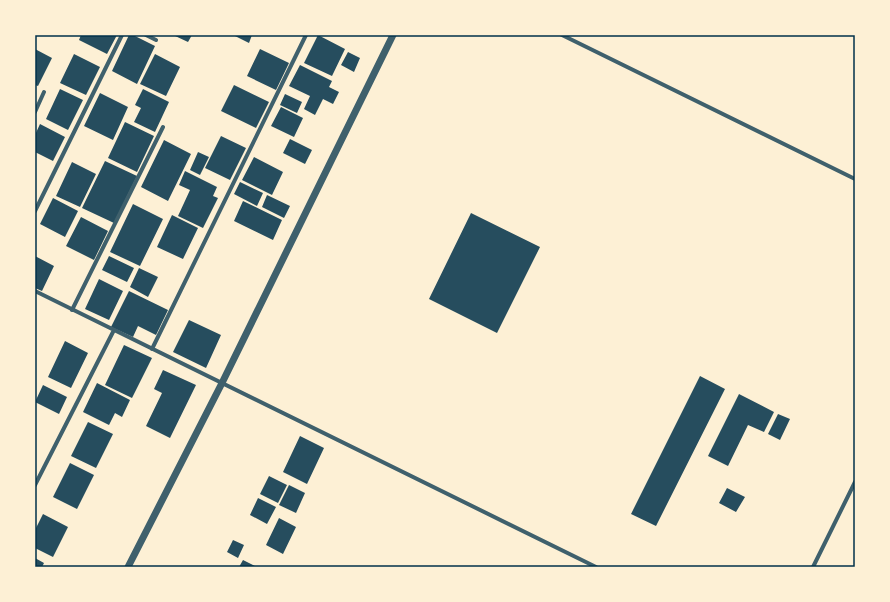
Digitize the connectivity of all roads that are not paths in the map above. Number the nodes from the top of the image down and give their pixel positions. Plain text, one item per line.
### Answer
1 (122, 35) edge
2 (146, 35) edge
3 (306, 35) edge
4 (393, 35) edge
5 (562, 35) edge
6 (156, 40) dead end
7 (44, 92) dead end
8 (35, 112) edge
9 (163, 127) dead end
10 (855, 179) edge
11 (35, 211) edge
12 (35, 291) edge
13 (72, 310) junction
14 (114, 330) junction
15 (152, 349) junction
16 (222, 383) junction
17 (855, 482) edge
18 (35, 485) edge
19 (128, 567) edge
20 (596, 567) edge
21 (813, 567) edge

1 - 11 street
2 - 6 street
3 - 15 street
4 - 16 street
5 - 10 street
7 - 8 street
9 - 13 street
12 - 13 street
13 - 14 street
14 - 15 street
14 - 18 street
15 - 16 street
16 - 19 street
16 - 20 street
17 - 21 street

